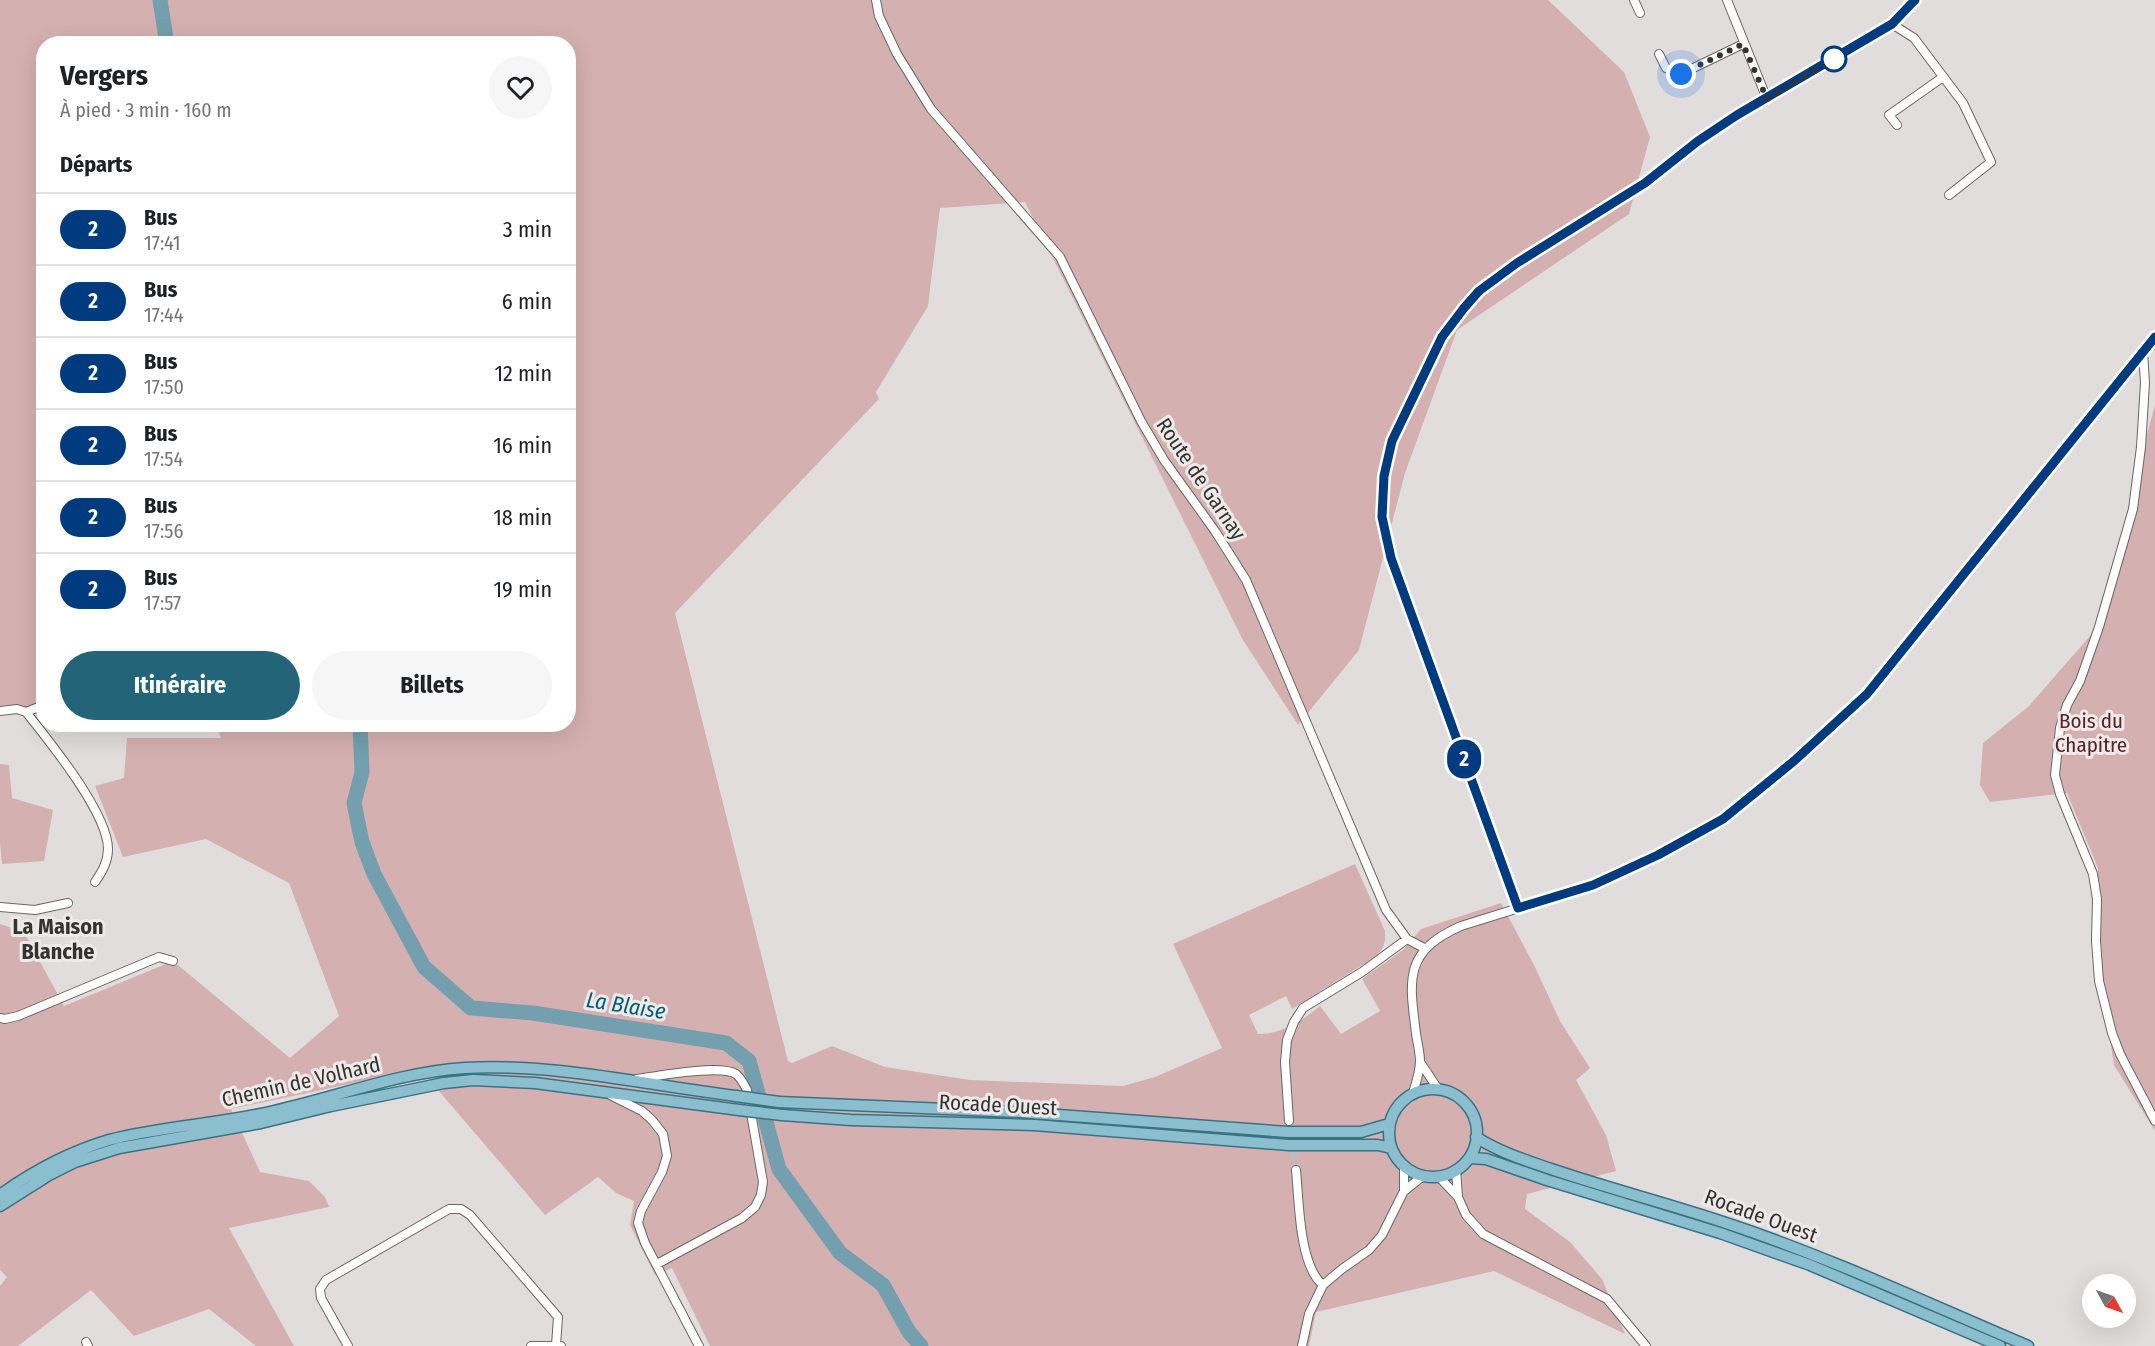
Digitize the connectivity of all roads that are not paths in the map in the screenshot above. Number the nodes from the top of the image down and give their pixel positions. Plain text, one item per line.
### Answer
1 (876, 0) edge
2 (1634, 0) edge
3 (1727, 0) edge
4 (1915, 0) edge
5 (1640, 13) dead end
6 (1892, 24) junction
7 (1743, 44) junction
8 (1659, 54) dead end
9 (1943, 76) junction
10 (1767, 99) junction
11 (1897, 125) dead end
12 (1949, 195) dead end
13 (2155, 337) edge
14 (2143, 352) junction
15 (36, 708) edge
16 (0, 711) edge
17 (26, 712) junction
18 (36, 725) edge
19 (41, 732) edge
20 (94, 882) dead end
21 (68, 903) dead end
22 (0, 907) edge
23 (1518, 908) junction
24 (1407, 939) junction
25 (1426, 949) junction
26 (173, 961) dead end
27 (0, 1018) edge
28 (1420, 1062) junction
29 (623, 1081) junction
30 (1438, 1089) junction
31 (604, 1091) junction
32 (1413, 1093) junction
33 (1289, 1121) tunnel mouth
34 (2155, 1121) edge
35 (1389, 1124) junction
36 (1476, 1137) junction
37 (1391, 1148) junction
38 (1468, 1158) junction
39 (1404, 1166) junction
40 (1296, 1170) tunnel mouth
41 (1456, 1170) junction
42 (1423, 1176) junction
43 (1438, 1176) junction
44 (1404, 1191) junction
45 (0, 1195) edge
46 (1458, 1197) junction
47 (0, 1206) edge
48 (657, 1264) junction
49 (1323, 1285) junction
50 (559, 1345) edge
51 (348, 1346) edge
52 (531, 1346) edge
53 (699, 1346) edge
54 (1302, 1346) edge
55 (1646, 1346) edge
56 (2000, 1346) edge
57 (2028, 1346) edge

1 - 24 street, Route de Garnay
2 - 5 street
3 - 7 street
4 - 6 street
6 - 9 street
6 - 10 street
7 - 8 street
7 - 10 street
9 - 11 street
9 - 12 street
10 - 23 street
13 - 14 street
14 - 23 street
14 - 34 street
15 - 17 street
16 - 17 street
17 - 18 street
19 - 20 street
21 - 22 street
23 - 25 street
24 - 25 street, Route de Garnay
24 - 33 street
25 - 28 street
26 - 27 street
28 - 30 street
28 - 32 street
29 - 35 main road, Rocade Ouest, bridge
29 - 45 main road, Chemin de Volhard
29 - 48 street
30 - 32 main road
30 - 36 main road
31 - 37 main road, Rocade Ouest, bridge
31 - 47 main road, Chemin de Volhard
31 - 48 street
32 - 35 main road
35 - 37 main road
36 - 38 main road
36 - 57 main road, Rocade Ouest
37 - 39 main road
38 - 41 main road
38 - 56 main road, Rocade Ouest
39 - 42 main road
39 - 44 street
40 - 49 street
41 - 43 main road
41 - 46 street
42 - 43 main road
42 - 44 street
43 - 46 street
44 - 49 street
46 - 55 street
48 - 53 street
49 - 54 street
50 - 51 street
50 - 52 street

